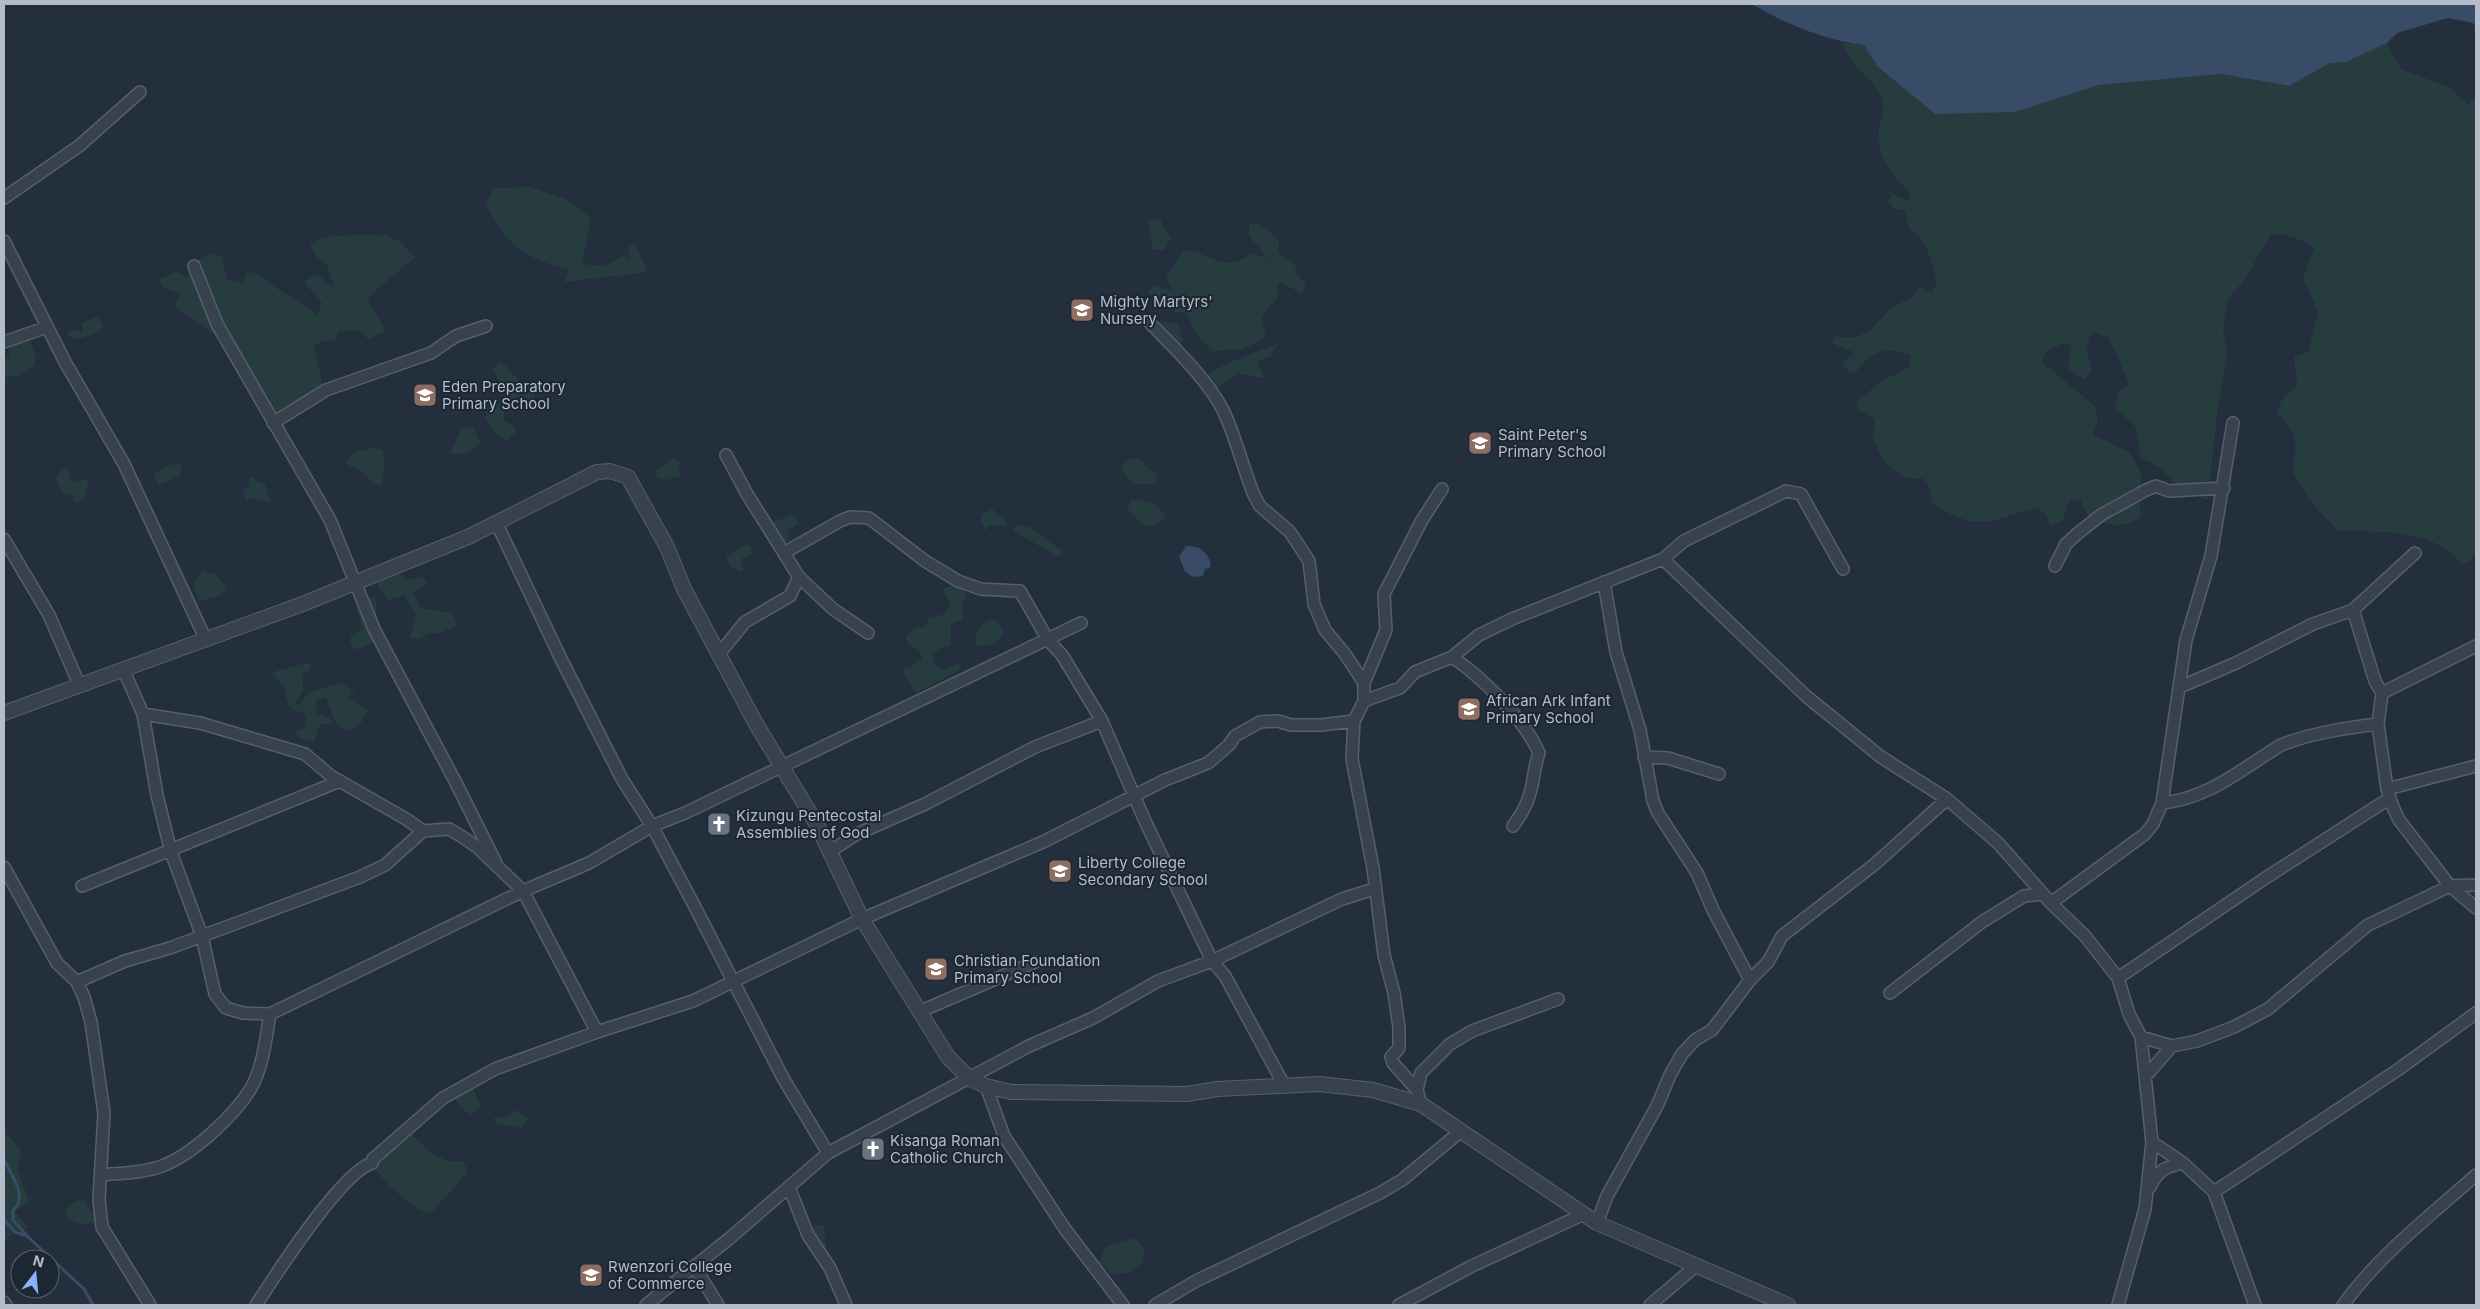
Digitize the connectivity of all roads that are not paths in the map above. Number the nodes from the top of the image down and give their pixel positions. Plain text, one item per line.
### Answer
1 (140, 92) dead end
2 (4, 198) edge
3 (4, 241) edge
4 (194, 266) dead end
5 (1151, 324) dead end
6 (486, 326) dead end
7 (47, 327) junction
8 (4, 342) edge
9 (273, 423) junction
10 (2233, 424) dead end
11 (726, 455) dead end
12 (2224, 488) junction
13 (1442, 490) dead end
14 (496, 522) junction
15 (4, 540) edge
16 (784, 553) junction
17 (2415, 553) dead end
18 (1663, 559) junction
19 (2055, 566) dead end
20 (1843, 570) dead end
21 (799, 577) junction
22 (356, 581) junction
23 (1604, 582) junction
24 (2353, 610) junction
25 (1080, 623) dead end
26 (868, 633) dead end
27 (206, 640) junction
28 (1048, 640) junction
29 (2476, 646) edge
30 (719, 654) junction
31 (1452, 657) junction
32 (124, 671) junction
33 (1364, 683) junction
34 (79, 684) junction
35 (2180, 686) junction
36 (2382, 692) junction
37 (1364, 701) junction
38 (4, 713) edge
39 (143, 714) junction
40 (1102, 721) junction
41 (1354, 721) junction
42 (2378, 724) junction
43 (1644, 757) junction
44 (780, 765) junction
45 (2476, 766) edge
46 (1719, 774) dead end
47 (340, 781) junction
48 (2389, 794) junction
49 (1134, 797) junction
50 (1947, 799) junction
51 (2162, 803) junction
52 (652, 826) junction
53 (1513, 826) dead end
54 (423, 831) junction
55 (831, 851) junction
56 (170, 852) junction
57 (496, 863) junction
58 (4, 867) edge
59 (2476, 885) edge
60 (82, 886) dead end
61 (2450, 886) junction
62 (1374, 889) junction
63 (523, 891) junction
64 (2043, 894) junction
65 (2051, 903) junction
66 (2476, 908) edge
67 (862, 919) junction
68 (202, 936) junction
69 (1212, 961) junction
70 (1034, 962) dead end
71 (2118, 978) junction
72 (1750, 980) junction
73 (77, 982) junction
74 (735, 982) junction
75 (1890, 993) dead end
76 (1558, 999) dead end
77 (921, 1011) junction
78 (2476, 1013) edge
79 (270, 1014) junction
80 (597, 1032) junction
81 (2141, 1037) junction
82 (2172, 1046) junction
83 (2145, 1077) junction
84 (970, 1079) junction
85 (1284, 1085) junction
86 (986, 1086) junction
87 (1419, 1097) junction
88 (1461, 1131) junction
89 (2152, 1142) junction
90 (828, 1153) junction
91 (2183, 1163) junction
92 (102, 1175) junction
93 (2476, 1175) edge
94 (789, 1187) junction
95 (2146, 1192) junction
96 (2214, 1192) junction
97 (1584, 1214) junction
98 (1597, 1223) junction
99 (1696, 1265) junction
100 (694, 1266) junction
101 (150, 1305) edge
102 (256, 1305) edge
103 (646, 1305) edge
104 (718, 1305) edge
105 (846, 1305) edge
106 (1123, 1305) edge
107 (1155, 1305) edge
108 (1398, 1305) edge
109 (1650, 1305) edge
110 (1788, 1305) edge
111 (2118, 1305) edge
112 (2255, 1305) edge
113 (2343, 1305) edge

1 - 2 street
3 - 7 street
4 - 9 street
5 - 33 street
6 - 9 street
7 - 8 street
7 - 27 street
9 - 22 street
10 - 12 street
11 - 16 street
12 - 19 street
12 - 35 street
13 - 33 street
14 - 22 street
14 - 30 street
14 - 52 street
15 - 34 street
16 - 21 street
16 - 28 street
17 - 24 street
18 - 20 street
18 - 23 street
18 - 50 street
21 - 26 street
21 - 30 street
22 - 27 street
22 - 57 street
23 - 31 street
23 - 43 street
24 - 35 street
24 - 36 street
25 - 28 street
27 - 32 street
28 - 40 street
28 - 44 street
29 - 36 street
30 - 44 street
31 - 37 street
31 - 53 street
32 - 34 street
32 - 39 street
33 - 37 street
34 - 38 street
35 - 51 street
36 - 42 street
37 - 41 street
39 - 47 street
39 - 56 street
40 - 49 street
40 - 55 street
41 - 49 street
41 - 62 street
42 - 48 street
42 - 51 street
43 - 46 street
43 - 72 street
44 - 52 street
44 - 55 street
45 - 48 street
47 - 54 street
47 - 56 street
48 - 61 street
48 - 71 street
49 - 67 street
49 - 69 street
50 - 64 street
50 - 72 street
51 - 65 street
52 - 63 street
52 - 74 street
54 - 57 street
54 - 68 street
55 - 67 street
56 - 60 street
56 - 68 street
57 - 63 street
58 - 73 street
59 - 61 street
61 - 66 street
61 - 82 street
62 - 69 street
62 - 87 street
63 - 79 street
63 - 80 street
64 - 65 street
64 - 75 street
65 - 71 street
67 - 74 street
67 - 77 street
68 - 73 street
68 - 79 street
69 - 84 street
69 - 85 street
70 - 77 street
71 - 81 street
72 - 98 street
73 - 92 street
74 - 80 street
74 - 90 street
76 - 87 street
77 - 84 street
78 - 96 street
79 - 92 street
80 - 102 street
81 - 82 street
81 - 83 street
82 - 83 street
83 - 89 street
84 - 86 street
84 - 90 street
85 - 86 street
85 - 87 street
86 - 106 street
87 - 88 street
88 - 97 street
88 - 107 street
89 - 91 street
89 - 95 street
90 - 94 street
91 - 95 street
91 - 96 street
92 - 101 street
93 - 113 street
94 - 100 street
94 - 105 street
95 - 111 street
96 - 112 street
97 - 98 street
97 - 108 street
98 - 99 street
99 - 109 street
99 - 110 street
100 - 103 street
100 - 104 street

